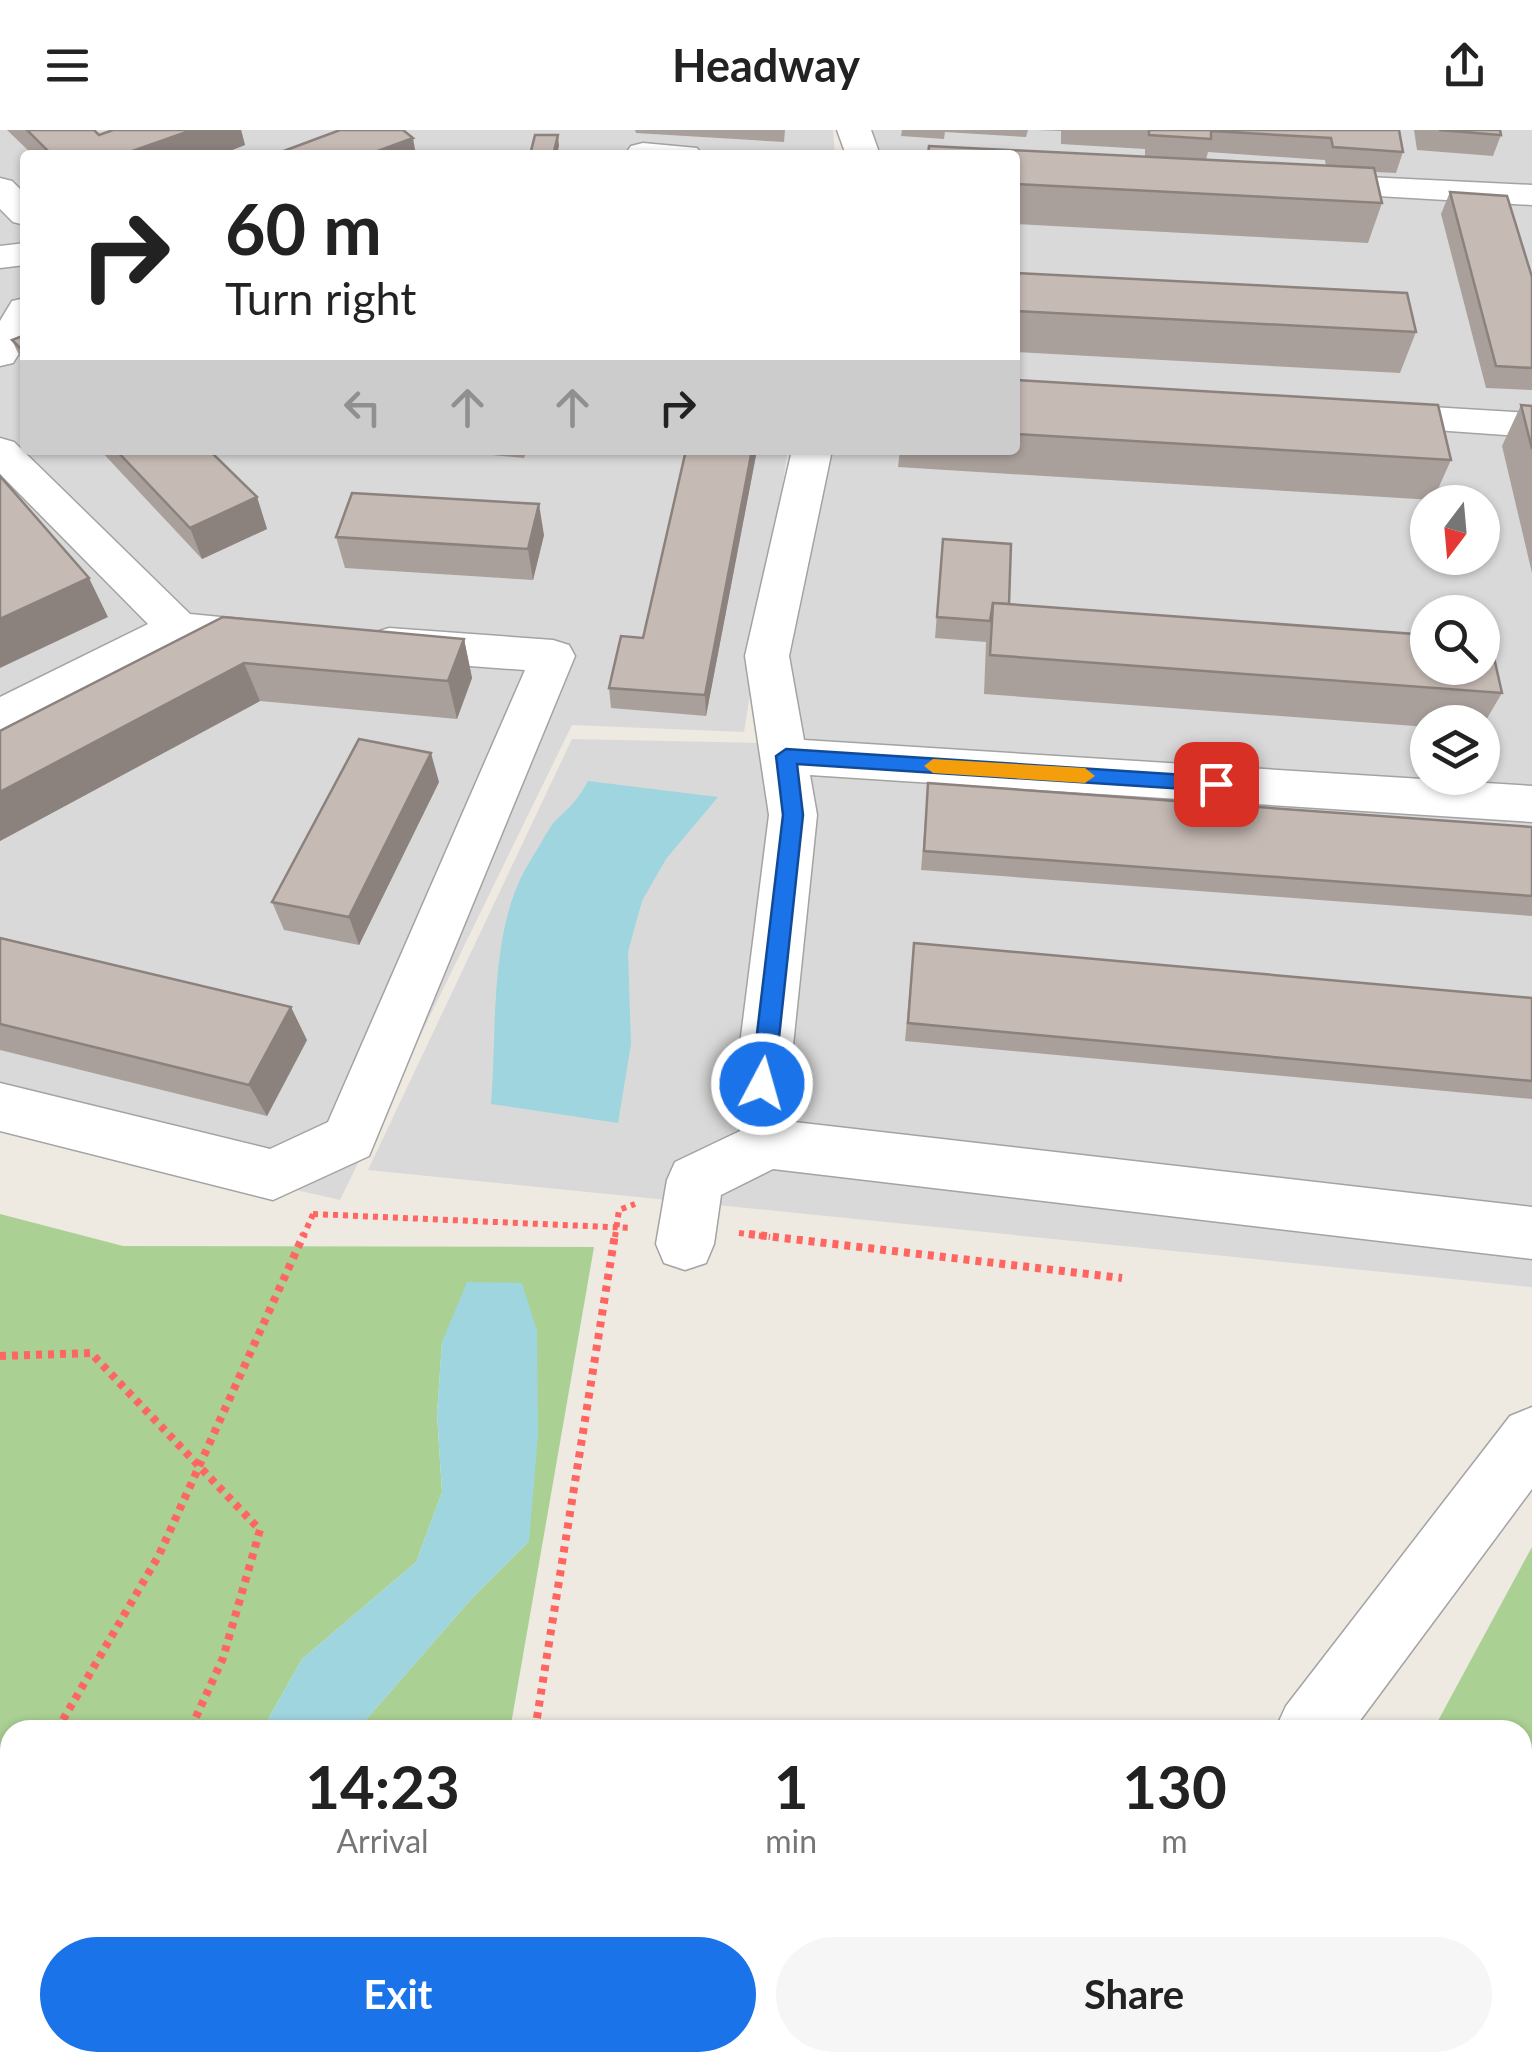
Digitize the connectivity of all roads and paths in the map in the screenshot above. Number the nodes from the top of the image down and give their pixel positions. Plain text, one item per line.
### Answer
1 (1274, 183) edge
2 (0, 188) edge
3 (1532, 195) edge
4 (20, 210) edge
5 (20, 318) edge
6 (0, 355) edge
7 (1333, 414) edge
8 (1532, 425) edge
9 (0, 451) edge
10 (811, 455) edge
11 (178, 628) junction
12 (0, 717) edge
13 (786, 756) junction
14 (1532, 804) edge
15 (0, 1108) edge
16 (349, 1139) junction
17 (769, 1144) junction
18 (619, 1210) dead end
19 (1532, 1233) edge
20 (685, 1244) dead end
21 (0, 1356) edge
22 (1532, 1438) edge
23 (200, 1466) junction
24 (63, 1720) edge
25 (195, 1720) edge
26 (537, 1720) edge
27 (1318, 1720) edge

1 - 3 street
2 - 4 street
5 - 6 street
7 - 8 street
9 - 11 street
10 - 13 street
11 - 12 street
11 - 16 street
13 - 14 street
13 - 17 street
15 - 16 street
16 - 23 path
17 - 19 street
17 - 20 street
18 - 26 path
21 - 23 path
22 - 27 street
23 - 24 path
23 - 25 path

